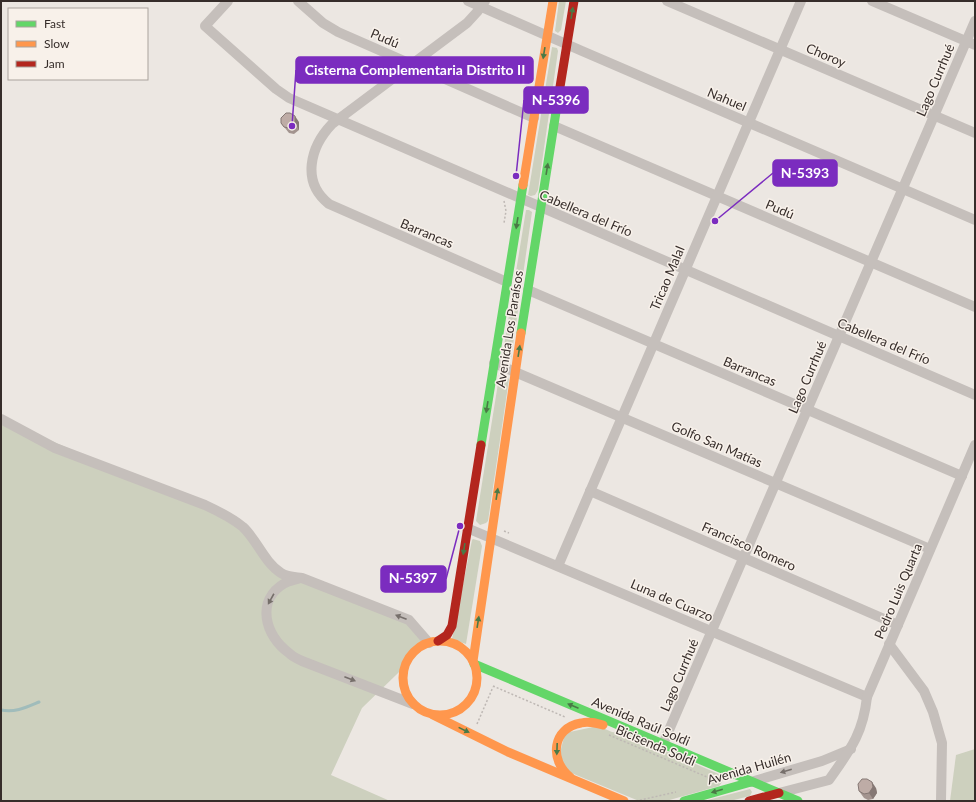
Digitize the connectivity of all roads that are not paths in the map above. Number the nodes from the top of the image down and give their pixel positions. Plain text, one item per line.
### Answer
1 (228, 1) edge
2 (298, 1) edge
3 (468, 1) edge
4 (553, 1) edge
5 (574, 1) edge
6 (667, 1) edge
7 (801, 1) edge
8 (872, 1) edge
9 (483, 4) edge
10 (975, 20) edge
11 (547, 36) junction
12 (970, 43) edge
13 (567, 45) junction
14 (780, 49) junction
15 (412, 64) junction
16 (934, 115) junction
17 (534, 118) junction
18 (336, 119) junction
19 (749, 122) junction
20 (554, 126) junction
21 (975, 133) edge
22 (902, 189) junction
23 (717, 196) junction
24 (521, 199) junction
25 (540, 208) junction
26 (975, 220) edge
27 (871, 262) junction
28 (685, 270) junction
29 (507, 282) junction
30 (528, 290) junction
31 (975, 307) edge
32 (839, 336) junction
33 (654, 343) junction
34 (494, 363) junction
35 (515, 373) junction
36 (975, 395) edge
37 (807, 409) junction
38 (621, 418) junction
39 (1, 419) edge
40 (975, 445) edge
41 (962, 476) junction
42 (775, 483) junction
43 (590, 490) junction
44 (467, 528) junction
45 (490, 538) junction
46 (930, 549) junction
47 (743, 557) junction
48 (558, 566) junction
49 (302, 578) junction
50 (898, 625) junction
51 (711, 631) junction
52 (433, 642) junction
53 (889, 644) junction
54 (473, 662) junction
55 (866, 697) junction
56 (413, 704) junction
57 (429, 713) junction
58 (634, 732) junction
59 (663, 744) junction
60 (851, 749) junction
61 (571, 779) junction
62 (751, 782) junction
63 (779, 793) junction
64 (608, 794) junction
65 (617, 801) edge
66 (624, 801) edge
67 (684, 801) edge
68 (749, 801) edge
69 (798, 801) edge
70 (941, 801) edge

1 - 18 street, Cabellera del Frío
2 - 15 street, Pudú
3 - 9 street, Nahuel
4 - 11 main road, Avenida Los Paraísos
13 -> 5 main road, Avenida Los Paraísos
6 - 14 street, Choroy
7 - 14 street, Tricao Malal
8 - 12 street
9 - 11 street, Nahuel
9 - 15 street, Barrancas
10 - 12 street, Lago Currhué
11 - 13 street, Nahuel
11 -> 17 main road, Avenida Los Paraísos
12 - 16 street, Lago Currhué
13 - 19 street, Nahuel
13 - 20 main road, Avenida Los Paraísos
14 - 16 street, Choroy
14 - 19 street, Tricao Malal
15 - 17 street, Pudú
15 - 18 street, Barrancas
16 - 21 street, Choroy
16 - 22 street, Lago Currhué
17 - 24 main road, Avenida Los Paraísos
18 - 24 street, Cabellera del Frío
18 - 29 street, Barrancas
19 - 22 street, Nahuel
19 - 23 street, Tricao Malal
20 - 23 street, Pudú
25 -> 20 main road, Avenida Los Paraísos
22 - 26 street, Nahuel
22 - 27 street, Lago Currhué
23 - 27 street, Pudú
23 - 28 street, Tricao Malal
24 - 25 street, Cabellera del Frío
24 -> 29 main road, Avenida Los Paraísos
25 - 28 street, Cabellera del Frío
25 - 30 main road, Avenida Los Paraísos
27 - 31 street, Pudú
27 - 32 street, Lago Currhué
28 - 32 street, Cabellera del Frío
28 - 33 street, Tricao Malal
29 - 34 main road, Avenida Los Paraísos
30 - 33 street, Barrancas
35 -> 30 main road, Avenida Los Paraísos
32 - 36 street, Cabellera del Frío
32 - 37 street, Lago Currhué
33 - 37 street, Barrancas
33 - 38 street, Tricao Malal
34 - 35 street, Golfo San Matías
34 -> 44 main road, Avenida Los Paraísos
35 - 38 street, Golfo San Matías
45 -> 35 main road, Avenida Los Paraísos
37 - 41 street, Barrancas
37 - 42 street, Lago Currhué
38 - 42 street, Golfo San Matías
38 - 43 street, Tricao Malal
39 - 49 street
40 - 41 street, Pedro Luis Quarta
41 - 46 street, Pedro Luis Quarta
42 - 46 street, Golfo San Matías
42 - 47 street, Lago Currhué
43 - 47 street, Francisco Romero
43 - 48 street, Tricao Malal
44 - 45 street, Luna de Cuarzo
44 -> 52 main road, Avenida Los Paraísos
45 - 48 street, Luna de Cuarzo
54 -> 45 main road, Avenida Los Paraísos
46 - 50 street, Pedro Luis Quarta
47 - 50 street, Francisco Romero
47 - 51 street, Lago Currhué
48 - 51 street, Luna de Cuarzo
52 -> 49 street
49 -> 56 street
50 - 53 street, Pedro Luis Quarta
51 - 55 street, Luna de Cuarzo
51 - 59 street, Lago Currhué
52 - 54 main road
52 - 56 main road, Avenida Los Paraísos
53 - 55 street, Pedro Luis Quarta
53 - 70 street
54 - 57 main road, Avenida Los Paraísos
58 -> 54 main road, Avenida Raúl Soldi
55 - 60 street, Pedro Luis Quarta
56 - 57 main road, Avenida Los Paraísos
57 -> 61 main road
58 - 59 main road, Avenida Raúl Soldi
58 -> 61 main road
59 - 62 main road, Avenida Raúl Soldi
60 -> 62 street, Avenida Huilén
60 - 63 street, Pedro Luis Quarta
61 - 64 main road
62 - 63 main road, Avenida Raúl Soldi
62 -> 67 main road, Avenida Huilén
63 - 68 main road
63 - 69 main road, Avenida Raúl Soldi
64 - 65 main road
64 - 66 main road

